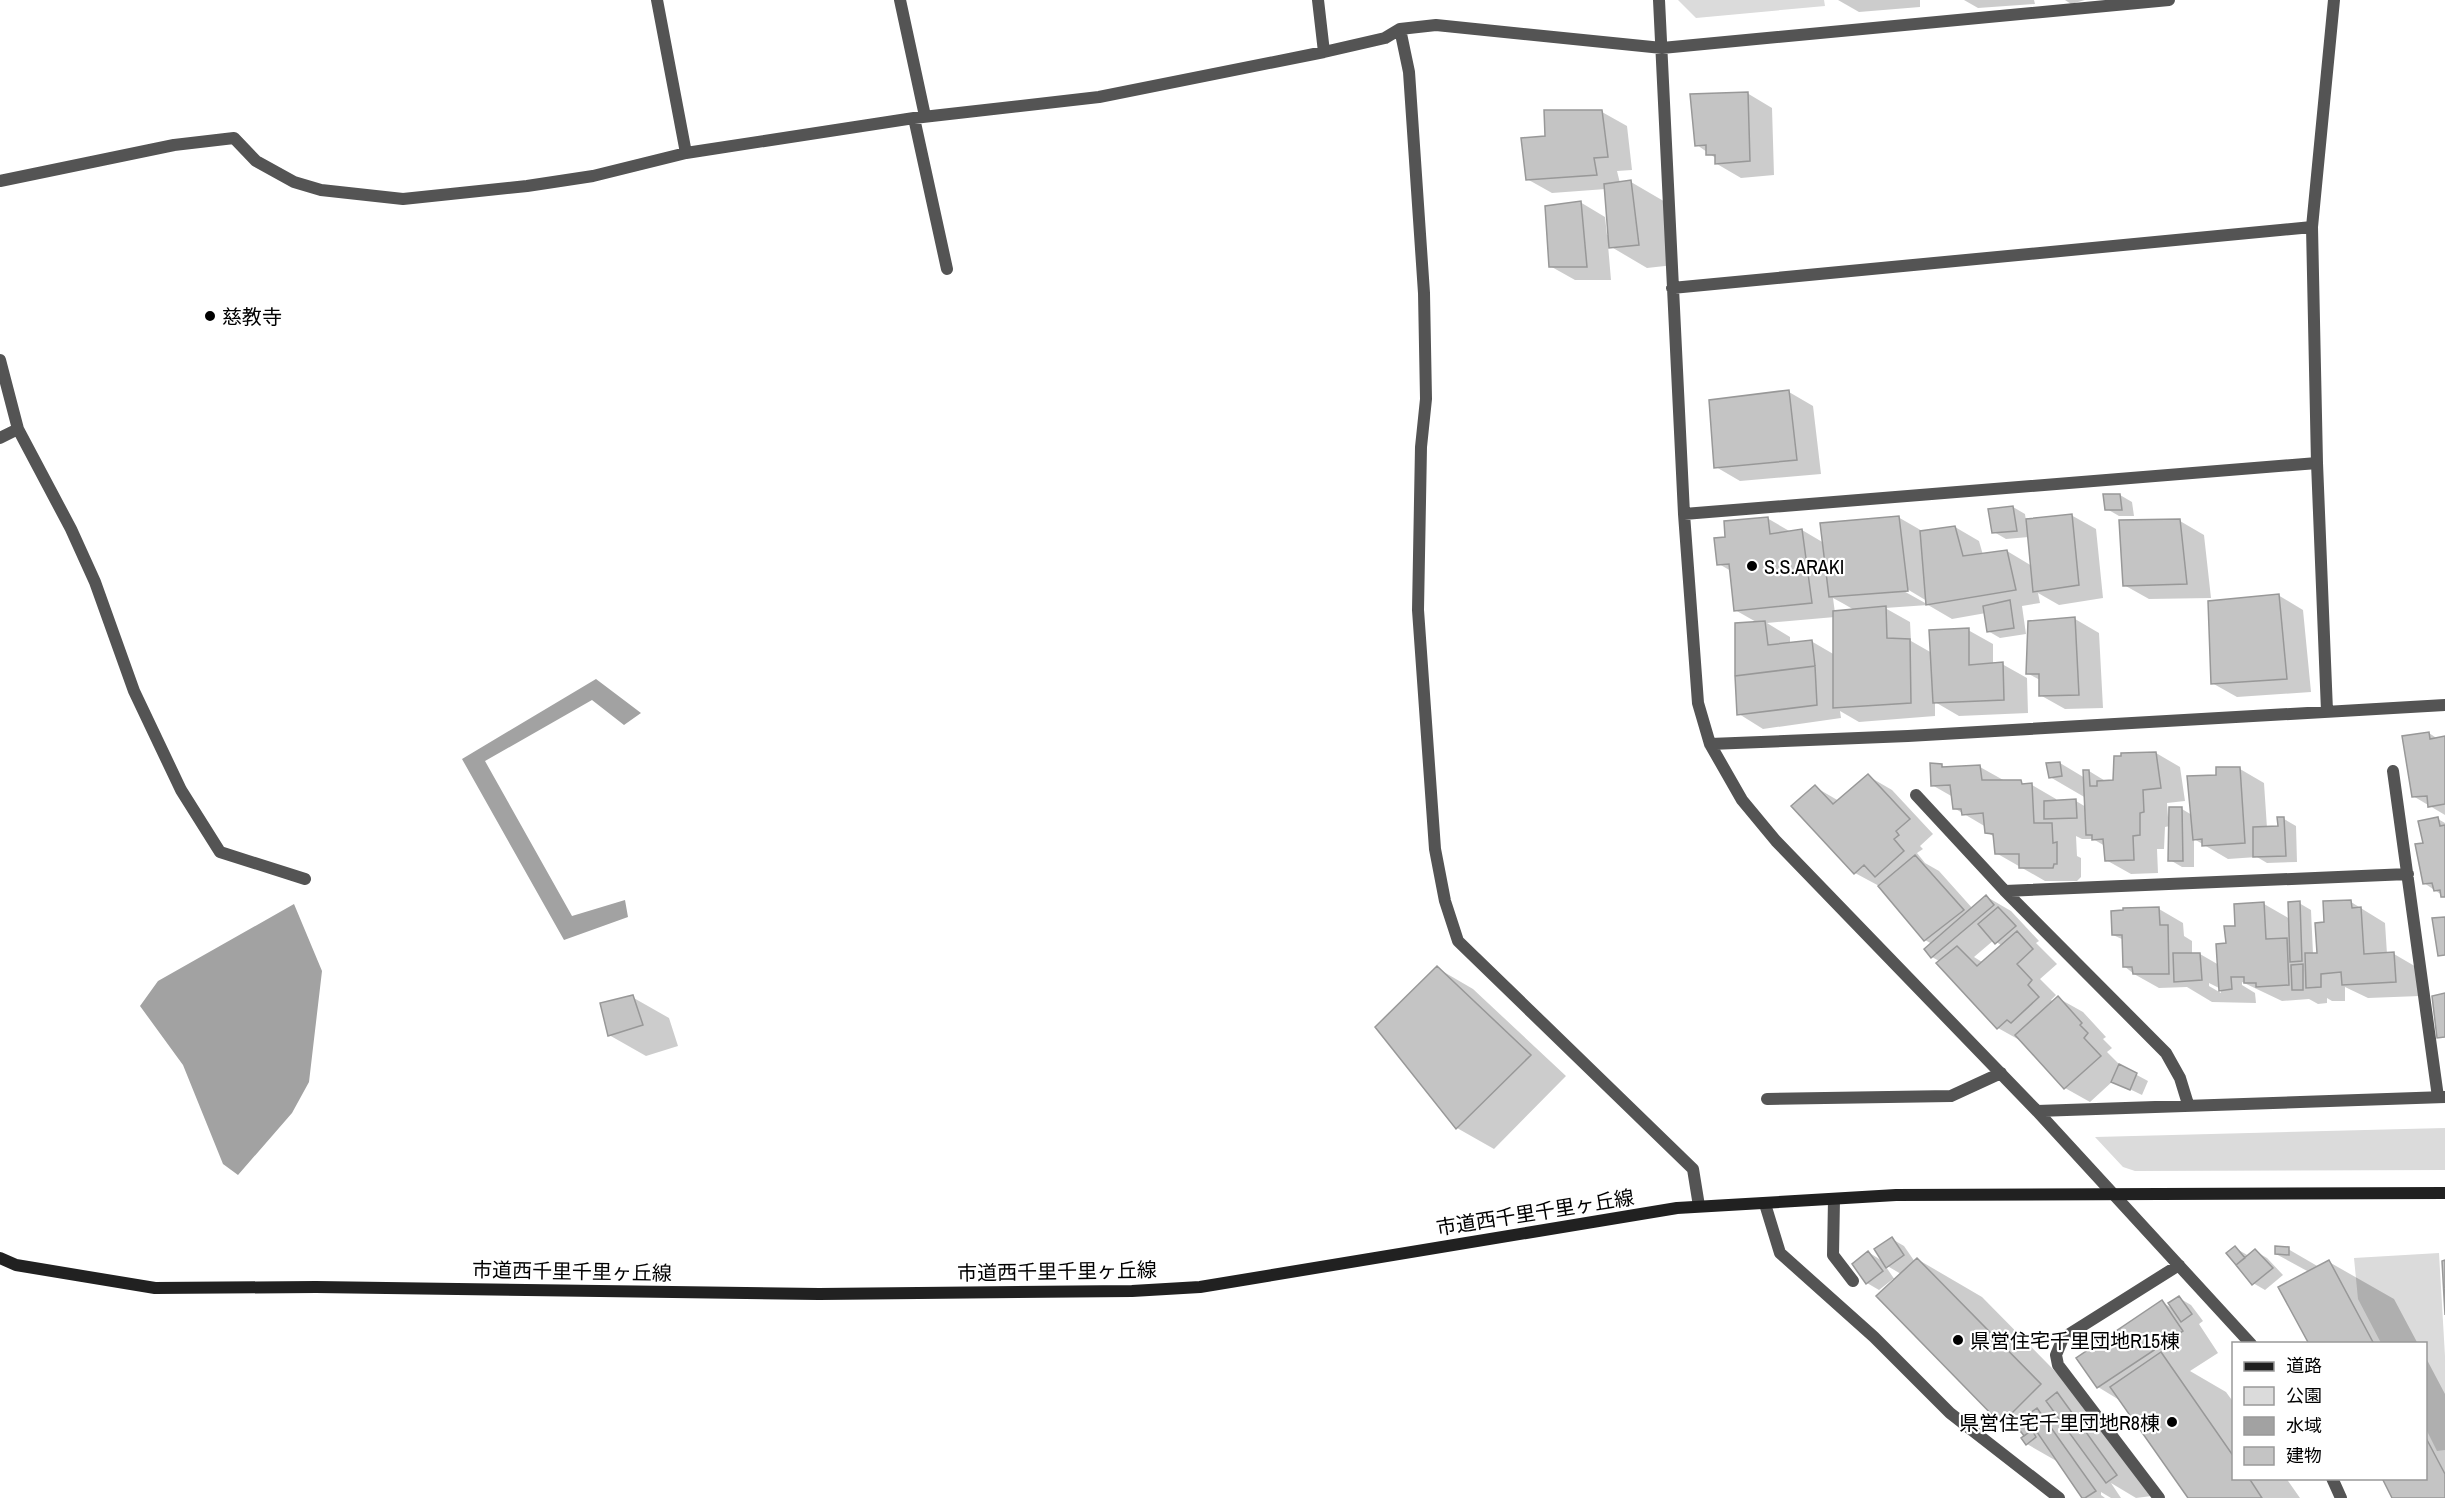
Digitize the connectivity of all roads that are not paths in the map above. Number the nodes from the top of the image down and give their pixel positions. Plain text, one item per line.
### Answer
1 (657, 0) edge
2 (900, 0) edge
3 (1318, 0) edge
4 (1659, 0) edge
5 (2169, 0) edge
6 (2334, 0) edge
7 (1400, 29) junction
8 (1662, 48) junction
9 (1324, 52) junction
10 (919, 117) junction
11 (686, 153) junction
12 (0, 181) edge
13 (2312, 227) junction
14 (947, 269) dead end
15 (1672, 288) junction
16 (0, 360) edge
17 (18, 429) junction
18 (0, 438) edge
19 (2317, 463) junction
20 (1684, 514) junction
21 (2445, 705) edge
22 (2327, 711) junction
23 (1710, 744) junction
24 (2393, 771) dead end
25 (1916, 795) dead end
26 (2408, 874) junction
27 (306, 879) dead end
28 (2005, 891) junction
29 (2001, 1073) junction
30 (2441, 1097) edge
31 (1767, 1099) dead end
32 (2188, 1104) junction
33 (2037, 1111) junction
34 (2445, 1193) edge
35 (2111, 1194) junction
36 (1834, 1199) junction
37 (1765, 1204) junction
38 (1699, 1206) junction
39 (0, 1258) edge
40 (2179, 1265) junction
41 (1852, 1281) dead end
42 (2249, 1342) edge
43 (2332, 1480) edge
44 (2059, 1498) edge
45 (2159, 1498) edge
46 (2341, 1498) edge

1 - 11 street
2 - 10 street
3 - 9 street
4 - 8 street
5 - 8 street
6 - 13 street
7 - 8 street
7 - 9 street
7 - 38 street
8 - 15 street
9 - 10 street
10 - 11 street
10 - 14 street
11 - 12 street
13 - 15 street
13 - 19 street
15 - 20 street
16 - 17 street
17 - 18 street
17 - 27 street
19 - 20 street
19 - 22 street
20 - 23 street
21 - 22 street
22 - 23 street
23 - 29 street
24 - 26 street
25 - 28 street
26 - 28 street
26 - 30 street
28 - 32 street
29 - 31 street
29 - 33 street
30 - 32 street
32 - 33 street
33 - 35 street
34 - 35 street, 市道西千里千里ヶ丘線
35 - 36 street, 市道西千里千里ヶ丘線
35 - 40 street
36 - 37 street, 市道西千里千里ヶ丘線
36 - 41 street
37 - 38 street, 市道西千里千里ヶ丘線
37 - 44 street
38 - 39 street, 市道西千里千里ヶ丘線
40 - 42 street
40 - 45 street
43 - 46 street

